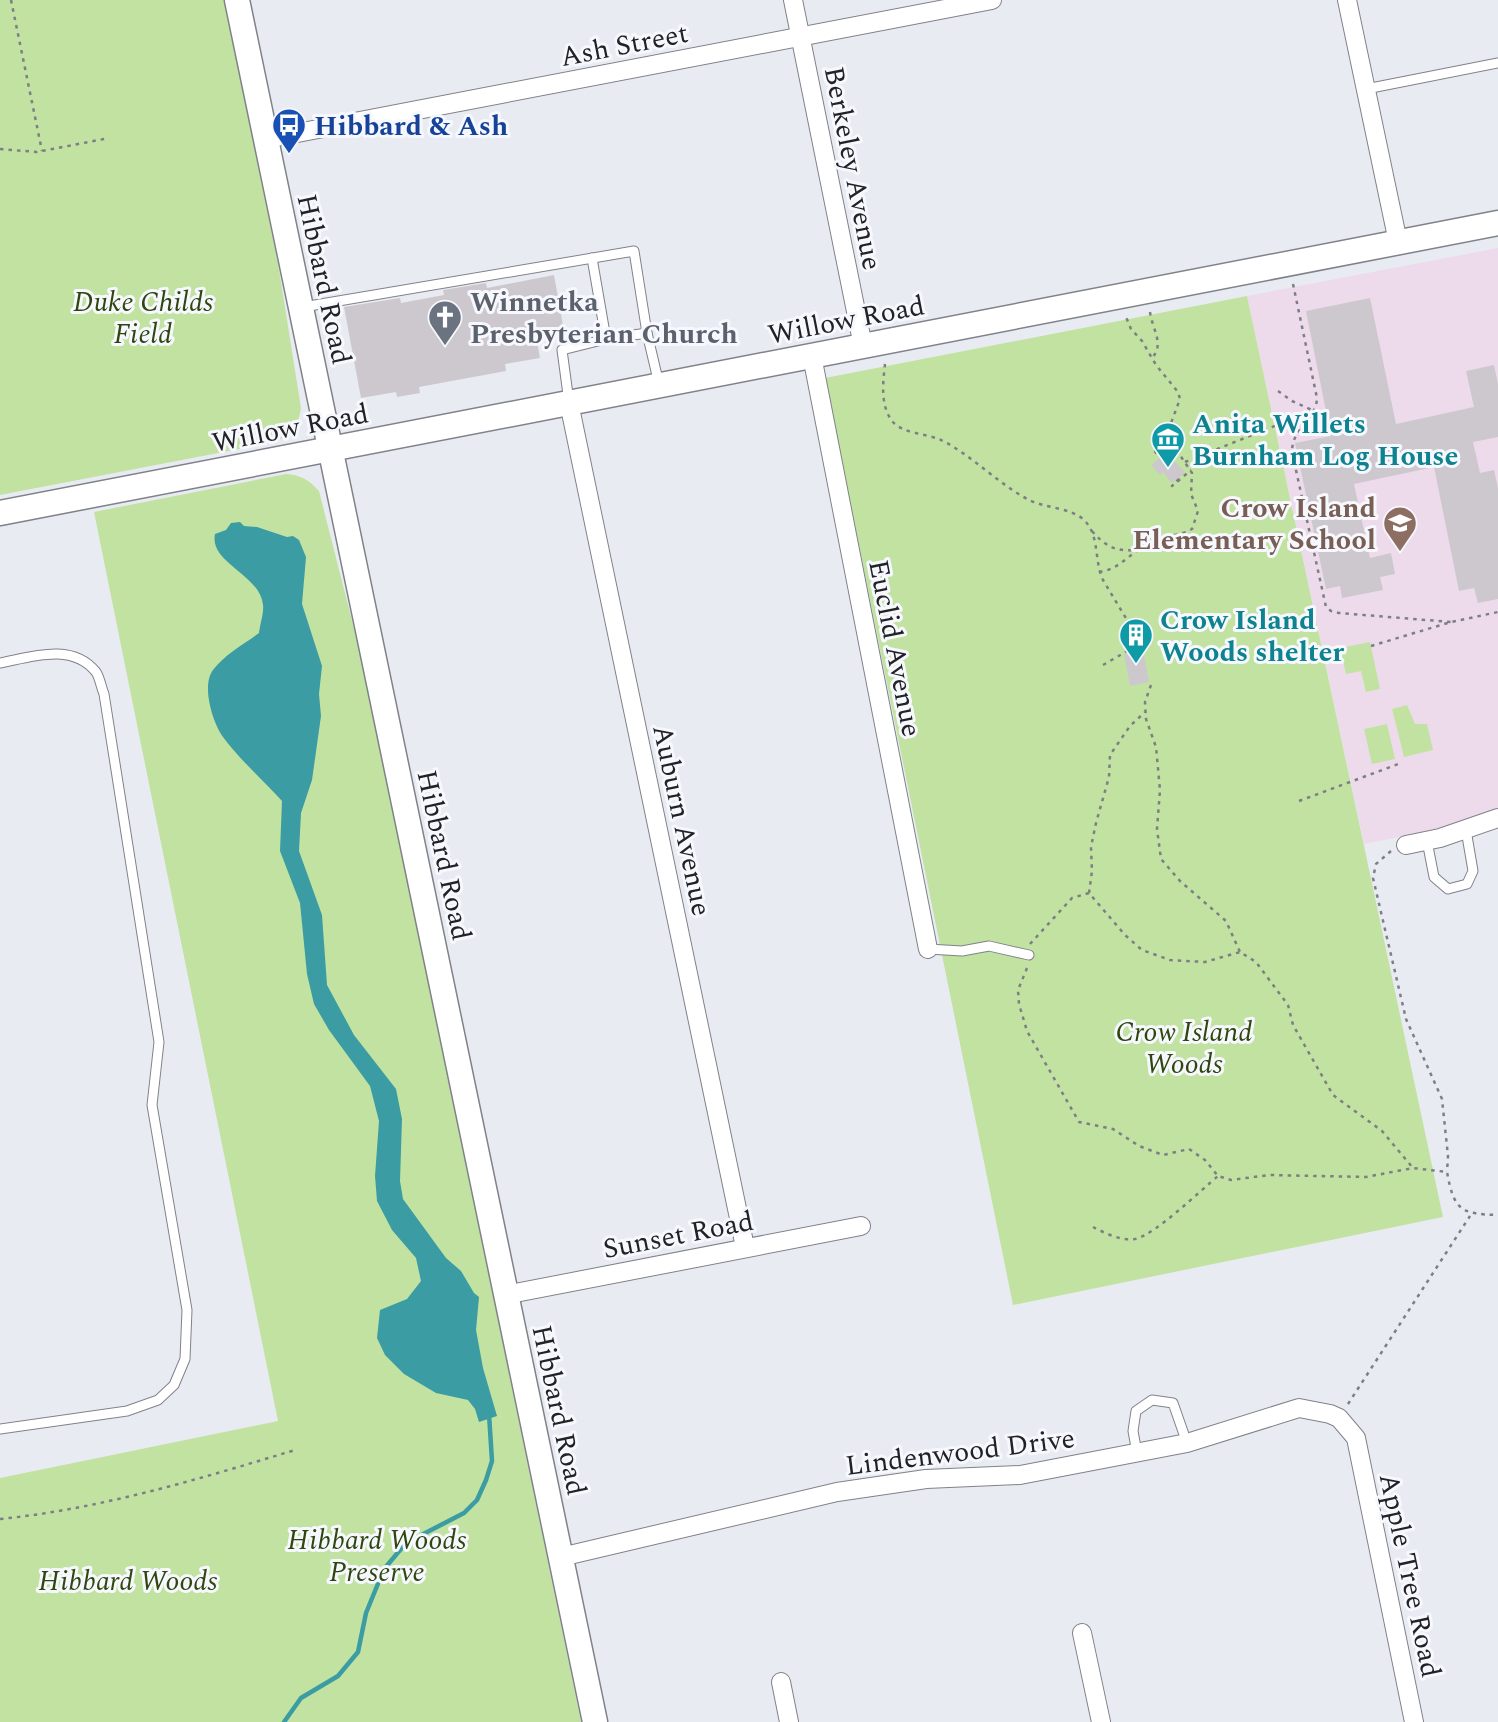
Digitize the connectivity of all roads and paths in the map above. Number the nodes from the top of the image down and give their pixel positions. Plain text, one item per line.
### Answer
1 (11, 0) edge
2 (237, 0) edge
3 (793, 0) edge
4 (992, 0) edge
5 (1347, 0) edge
6 (801, 37) junction
7 (1498, 63) edge
8 (1366, 89) junction
9 (109, 138) dead end
10 (266, 139) junction
11 (0, 149) edge
12 (42, 151) junction
13 (1498, 223) edge
14 (1398, 242) junction
15 (592, 258) junction
16 (1293, 284) dead end
17 (301, 307) junction
18 (1150, 312) dead end
19 (1126, 317) dead end
20 (647, 332) junction
21 (606, 339) junction
22 (863, 346) junction
23 (812, 356) junction
24 (1152, 358) junction
25 (885, 364) dead end
26 (660, 385) junction
27 (1278, 391) dead end
28 (569, 403) junction
29 (1314, 411) junction
30 (1305, 423) junction
31 (1157, 443) dead end
32 (1174, 447) junction
33 (330, 449) junction
34 (1185, 462) junction
35 (1191, 470) junction
36 (1179, 479) dead end
37 (0, 513) edge
38 (1090, 530) junction
39 (1138, 550) junction
40 (1099, 572) junction
41 (1498, 612) edge
42 (1451, 622) junction
43 (1146, 640) dead end
44 (1371, 646) dead end
45 (1143, 647) dead end
46 (0, 663) edge
47 (1103, 666) dead end
48 (1152, 685) dead end
49 (1146, 712) junction
50 (1401, 763) dead end
51 (1299, 802) dead end
52 (1498, 818) edge
53 (1466, 830) junction
54 (1427, 841) junction
55 (1406, 845) joint
56 (1089, 892) junction
57 (928, 949) joint
58 (1240, 952) junction
59 (1029, 955) junction
60 (1413, 1168) junction
61 (1447, 1172) junction
62 (1219, 1176) junction
63 (1471, 1214) junction
64 (1498, 1215) edge
65 (862, 1226) dead end
66 (1093, 1227) dead end
67 (745, 1247) junction
68 (505, 1295) junction
69 (1339, 1419) junction
70 (0, 1429) edge
71 (1186, 1443) junction
72 (295, 1450) dead end
73 (1137, 1453) junction
74 (0, 1519) edge
75 (561, 1557) junction
76 (1082, 1633) dead end
77 (781, 1682) dead end
78 (594, 1722) edge
79 (789, 1722) edge
80 (1101, 1722) edge
81 (1414, 1722) edge

1 - 12 path
2 - 10 street, Hibbard Road
3 - 6 street, Berkeley Avenue
4 - 6 street, Ash Street
5 - 8 street
6 - 10 street, Ash Street
6 - 22 street, Berkeley Avenue
7 - 8 lane
8 - 14 street
9 - 12 path
10 - 17 street, Hibbard Road
11 - 12 path
13 - 14 street, Willow Road
14 - 22 street, Willow Road
15 - 17 lane
15 - 20 lane
15 - 21 lane
16 - 29 path
17 - 33 street, Hibbard Road
18 - 24 path
19 - 24 path
20 - 21 lane
20 - 26 lane
21 - 28 lane
22 - 23 street, Willow Road
23 - 26 street, Willow Road
23 - 57 street, Euclid Avenue
24 - 32 path
25 - 38 path
26 - 28 street, Willow Road
27 - 29 path
28 - 33 street, Willow Road
28 - 67 street, Auburn Avenue
29 - 30 path
30 - 34 path
30 - 42 path
31 - 32 path
32 - 34 path
33 - 37 street, Willow Road
33 - 68 street, Hibbard Road
34 - 35 path
35 - 36 path
35 - 39 path
38 - 39 path
38 - 40 path
39 - 40 path
40 - 43 path
41 - 42 path
42 - 44 path
45 - 47 path
46 - 70 lane
48 - 49 path
49 - 56 path
49 - 58 path
50 - 51 path
52 - 53 street
53 - 54 street
53 - 54 lane
54 - 55 street
55 - 61 path
56 - 58 path
56 - 59 path
57 - 59 lane
58 - 60 path
59 - 62 path
60 - 61 path
60 - 62 path
61 - 63 path
62 - 66 path
63 - 64 path
63 - 69 path
65 - 67 street, Sunset Road
67 - 68 street, Sunset Road
68 - 75 street, Hibbard Road
69 - 71 street, Lindenwood Drive
69 - 81 street, Apple Tree Road
71 - 73 street, Lindenwood Drive
71 - 73 lane
72 - 74 path
73 - 75 street, Lindenwood Drive
75 - 78 street, Hibbard Road
76 - 80 street
77 - 79 street

